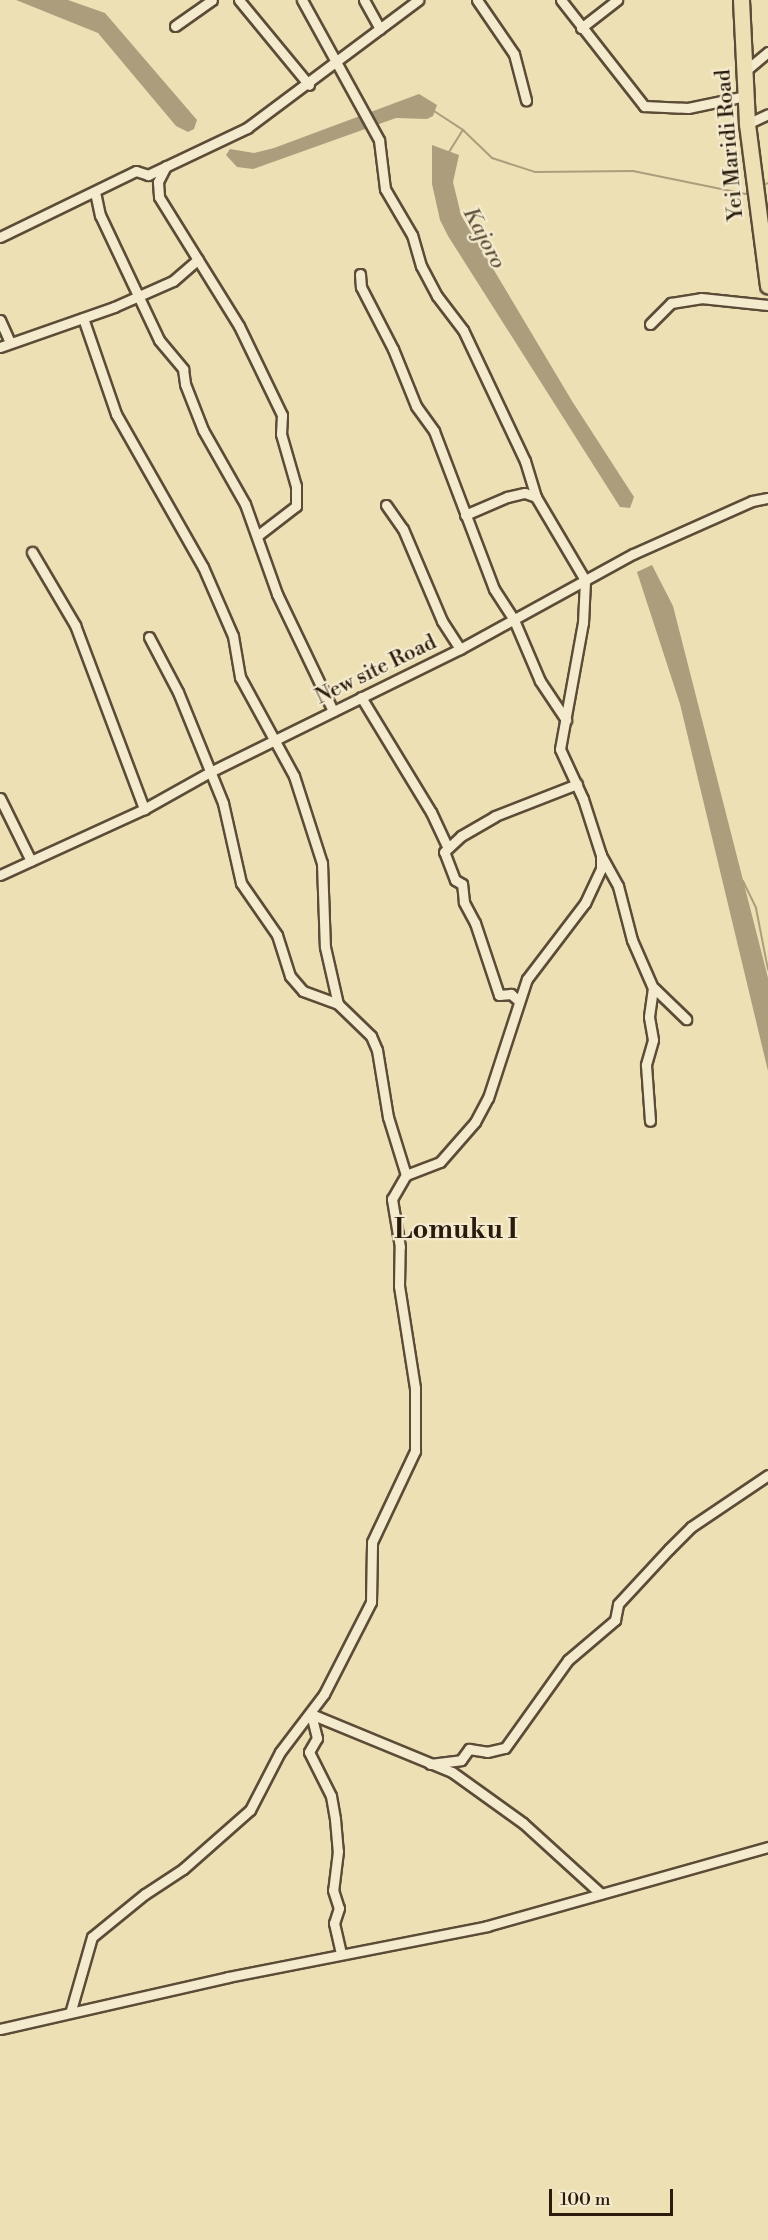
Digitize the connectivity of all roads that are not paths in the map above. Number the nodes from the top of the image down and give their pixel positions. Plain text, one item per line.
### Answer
1 (212, 0) edge
2 (239, 0) edge
3 (302, 0) edge
4 (364, 0) edge
5 (418, 0) edge
6 (477, 0) edge
7 (561, 0) edge
8 (617, 0) edge
9 (741, 0) edge
10 (175, 26) dead end
11 (581, 28) junction
12 (380, 29) junction
13 (768, 52) edge
14 (334, 64) junction
15 (744, 72) junction
16 (309, 85) junction
17 (745, 96) junction
18 (526, 100) dead end
19 (768, 114) edge
20 (747, 124) junction
21 (166, 166) junction
22 (95, 192) junction
23 (0, 237) edge
24 (198, 259) junction
25 (360, 274) dead end
26 (768, 286) edge
27 (140, 295) junction
28 (768, 305) edge
29 (83, 318) junction
30 (0, 320) edge
31 (650, 324) dead end
32 (10, 342) junction
33 (0, 347) edge
34 (536, 497) junction
35 (768, 498) edge
36 (386, 505) dead end
37 (465, 515) junction
38 (257, 536) junction
39 (32, 552) dead end
40 (585, 580) junction
41 (514, 621) junction
42 (149, 637) dead end
43 (460, 649) junction
44 (361, 697) junction
45 (333, 711) junction
46 (566, 720) junction
47 (276, 739) junction
48 (210, 772) junction
49 (577, 784) junction
50 (0, 798) edge
51 (144, 809) junction
52 (447, 846) junction
53 (601, 855) junction
54 (31, 861) junction
55 (0, 875) edge
56 (653, 988) junction
57 (519, 1001) junction
58 (338, 1004) junction
59 (686, 1019) dead end
60 (650, 1121) dead end
61 (406, 1175) junction
62 (768, 1476) edge
63 (312, 1714) junction
64 (430, 1764) junction
65 (768, 1847) edge
66 (601, 1894) junction
67 (341, 1954) junction
68 (71, 2010) junction
69 (0, 2029) edge

1 - 10 street
2 - 16 street
3 - 14 street
4 - 12 street
5 - 12 street
6 - 18 street
7 - 11 street
8 - 11 street
9 - 15 main road, Yei Maridi Road
11 - 17 street
12 - 14 street
13 - 15 street
14 - 16 street
14 - 34 street
15 - 17 main road, Yei Maridi Road
16 - 21 street
17 - 20 main road, Yei Maridi Road
19 - 20 street
20 - 26 main road, Yei Maridi Road
21 - 22 street
21 - 24 street
22 - 23 street
22 - 27 street
24 - 27 street
24 - 38 street
25 - 37 street
27 - 29 street
27 - 38 street
28 - 31 street
29 - 32 street
29 - 47 street
30 - 32 street
32 - 33 street
34 - 37 street
34 - 40 street
35 - 40 street, New site Road
36 - 43 street
37 - 41 street
38 - 45 street
39 - 51 street
40 - 41 street, New site Road
40 - 46 street
41 - 43 street, New site Road
41 - 46 street
42 - 48 street
43 - 44 street, New site Road
44 - 45 street, New site Road
44 - 52 street
45 - 47 street, New site Road
46 - 49 street
47 - 48 street, New site Road
47 - 58 street
48 - 51 street, New site Road
48 - 58 street
49 - 52 street
49 - 53 street
50 - 54 street
51 - 54 street, New site Road
52 - 57 street
53 - 56 street
53 - 57 street
54 - 55 street, New site Road
56 - 59 street
56 - 60 street
57 - 61 street
58 - 61 street
61 - 63 street
62 - 64 street
63 - 64 street
63 - 67 street
63 - 68 street
64 - 66 street
65 - 66 street
66 - 67 street
67 - 68 street
68 - 69 street

